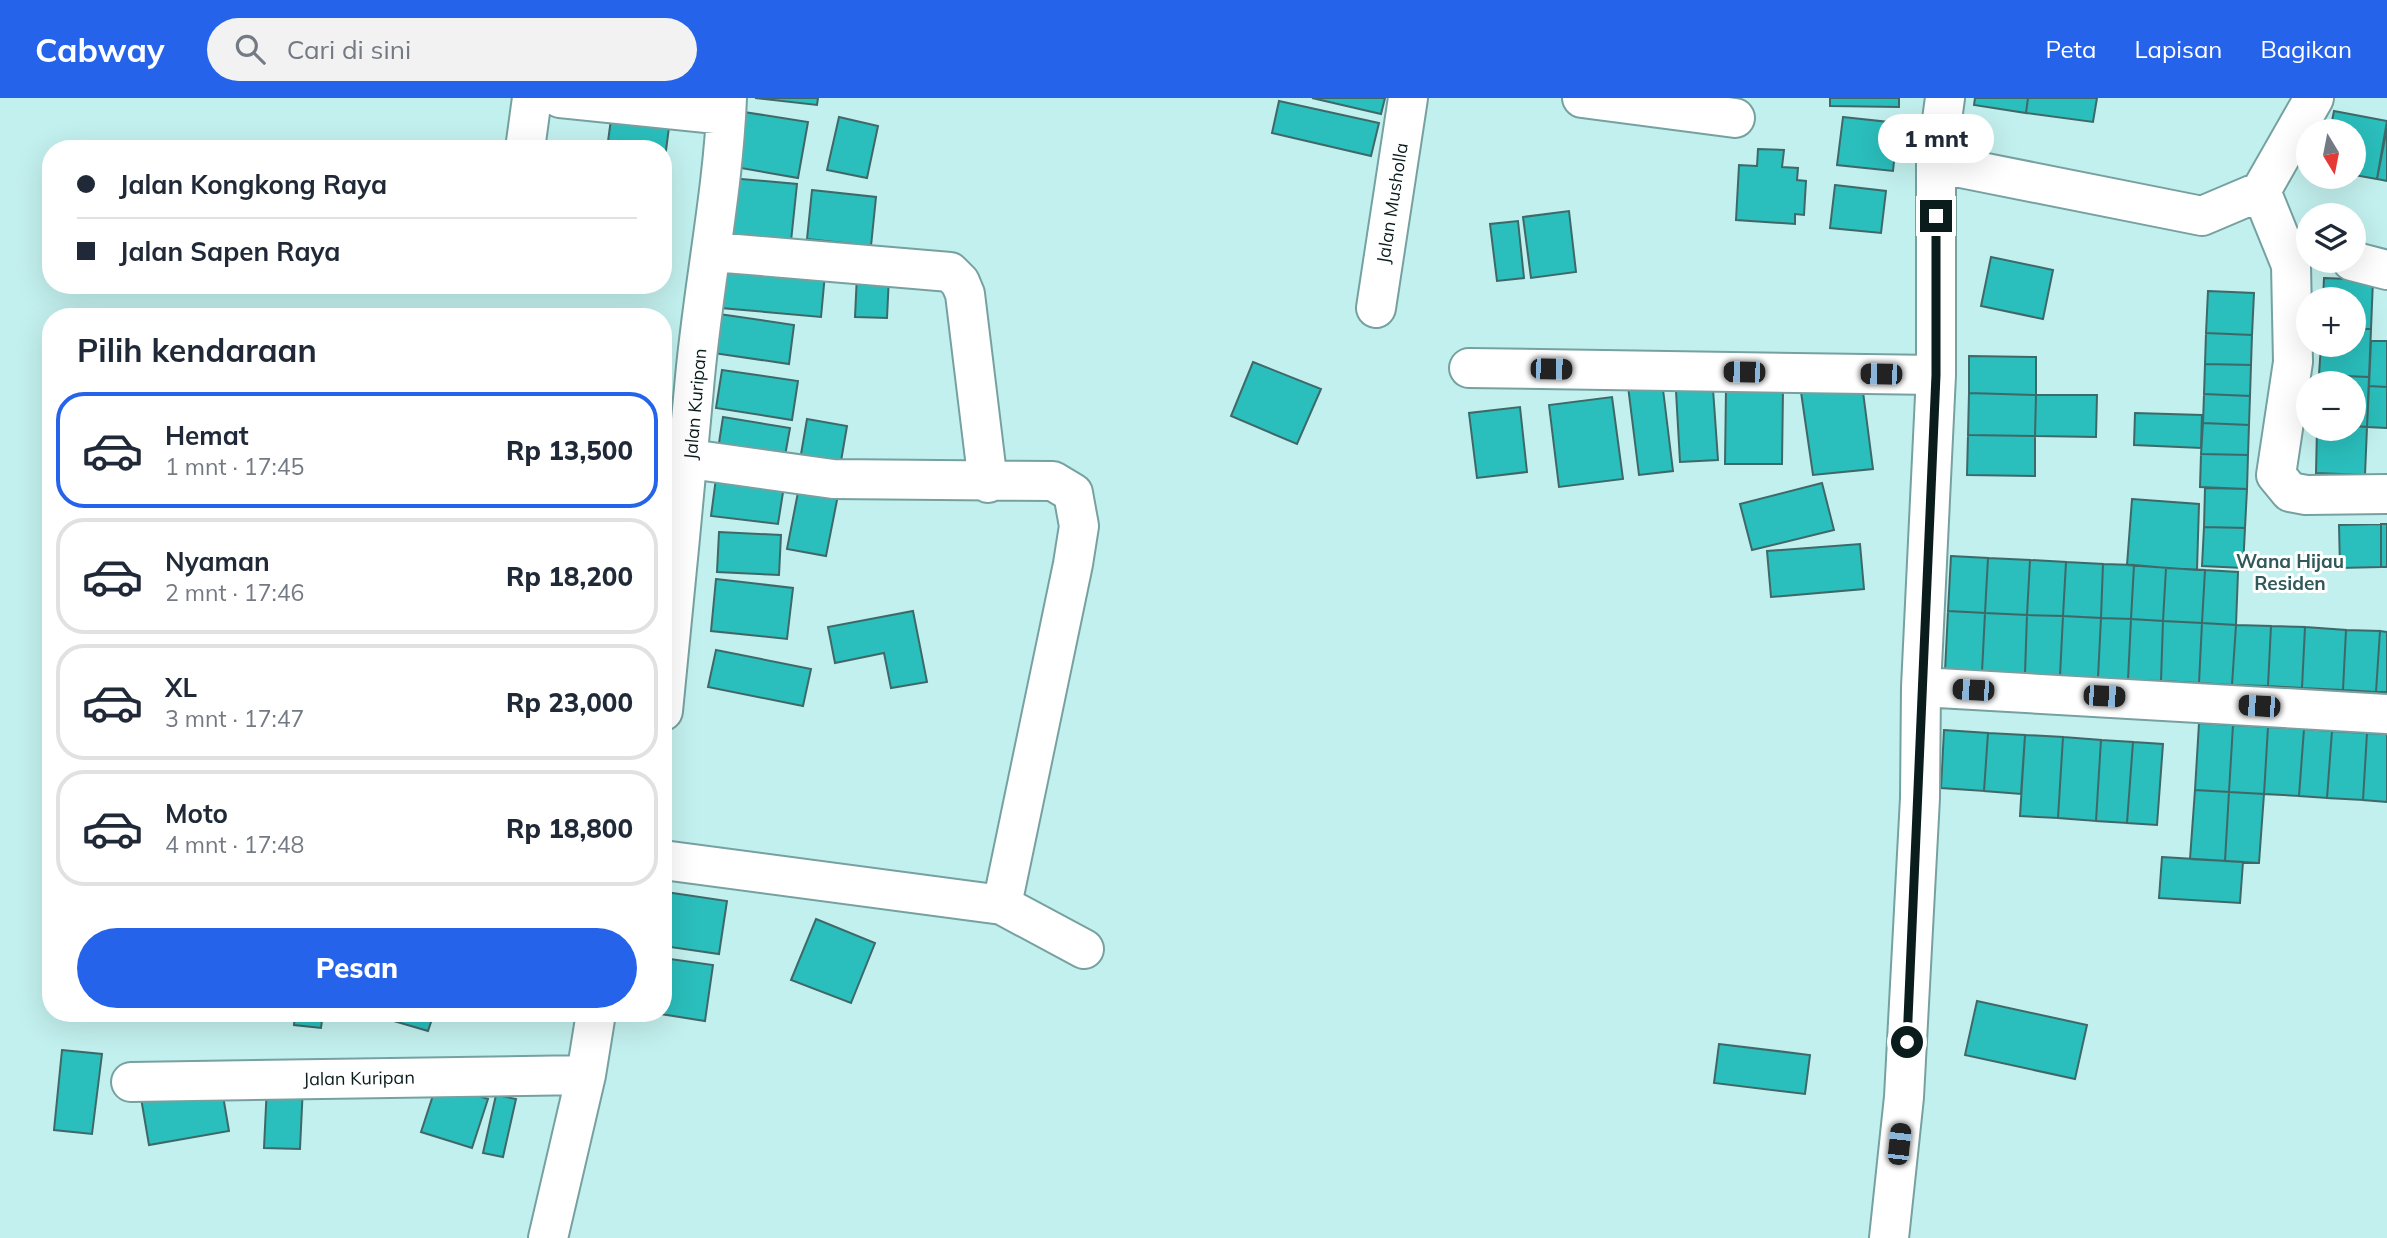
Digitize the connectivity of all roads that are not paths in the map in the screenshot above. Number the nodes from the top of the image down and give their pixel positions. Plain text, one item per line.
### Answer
1 (531, 98) edge
2 (560, 98) edge
3 (1408, 98) edge
4 (1582, 98) edge
5 (1945, 98) edge
6 (2314, 98) edge
7 (727, 107) edge
8 (1735, 118) dead end
9 (526, 140) edge
10 (1936, 163) junction
11 (2261, 191) junction
12 (2295, 247) edge
13 (713, 252) junction
14 (2366, 265) edge
15 (2387, 270) edge
16 (1376, 308) dead end
17 (1469, 368) dead end
18 (1936, 375) junction
19 (690, 459) junction
20 (988, 483) junction
21 (2387, 494) edge
22 (672, 627) edge
23 (1921, 687) junction
24 (2387, 714) edge
25 (672, 861) edge
26 (1002, 905) junction
27 (1084, 949) dead end
28 (595, 1022) edge
29 (586, 1075) junction
30 (131, 1082) dead end
31 (548, 1238) edge
32 (1889, 1238) edge

1 - 9 street
2 - 7 street
3 - 16 street, Jalan Musholla
4 - 8 street
5 - 10 street
6 - 11 street
7 - 13 street, Jalan Kuripan
10 - 11 street
10 - 18 street
11 - 12 street
12 - 21 street
13 - 19 street, Jalan Kuripan
13 - 20 street
14 - 15 street
17 - 18 street
18 - 23 street
19 - 20 street
19 - 22 street, Jalan Kuripan
20 - 26 street
23 - 24 street
23 - 32 street
25 - 26 street
26 - 27 street
28 - 29 street
29 - 30 street, Jalan Kuripan
29 - 31 street

